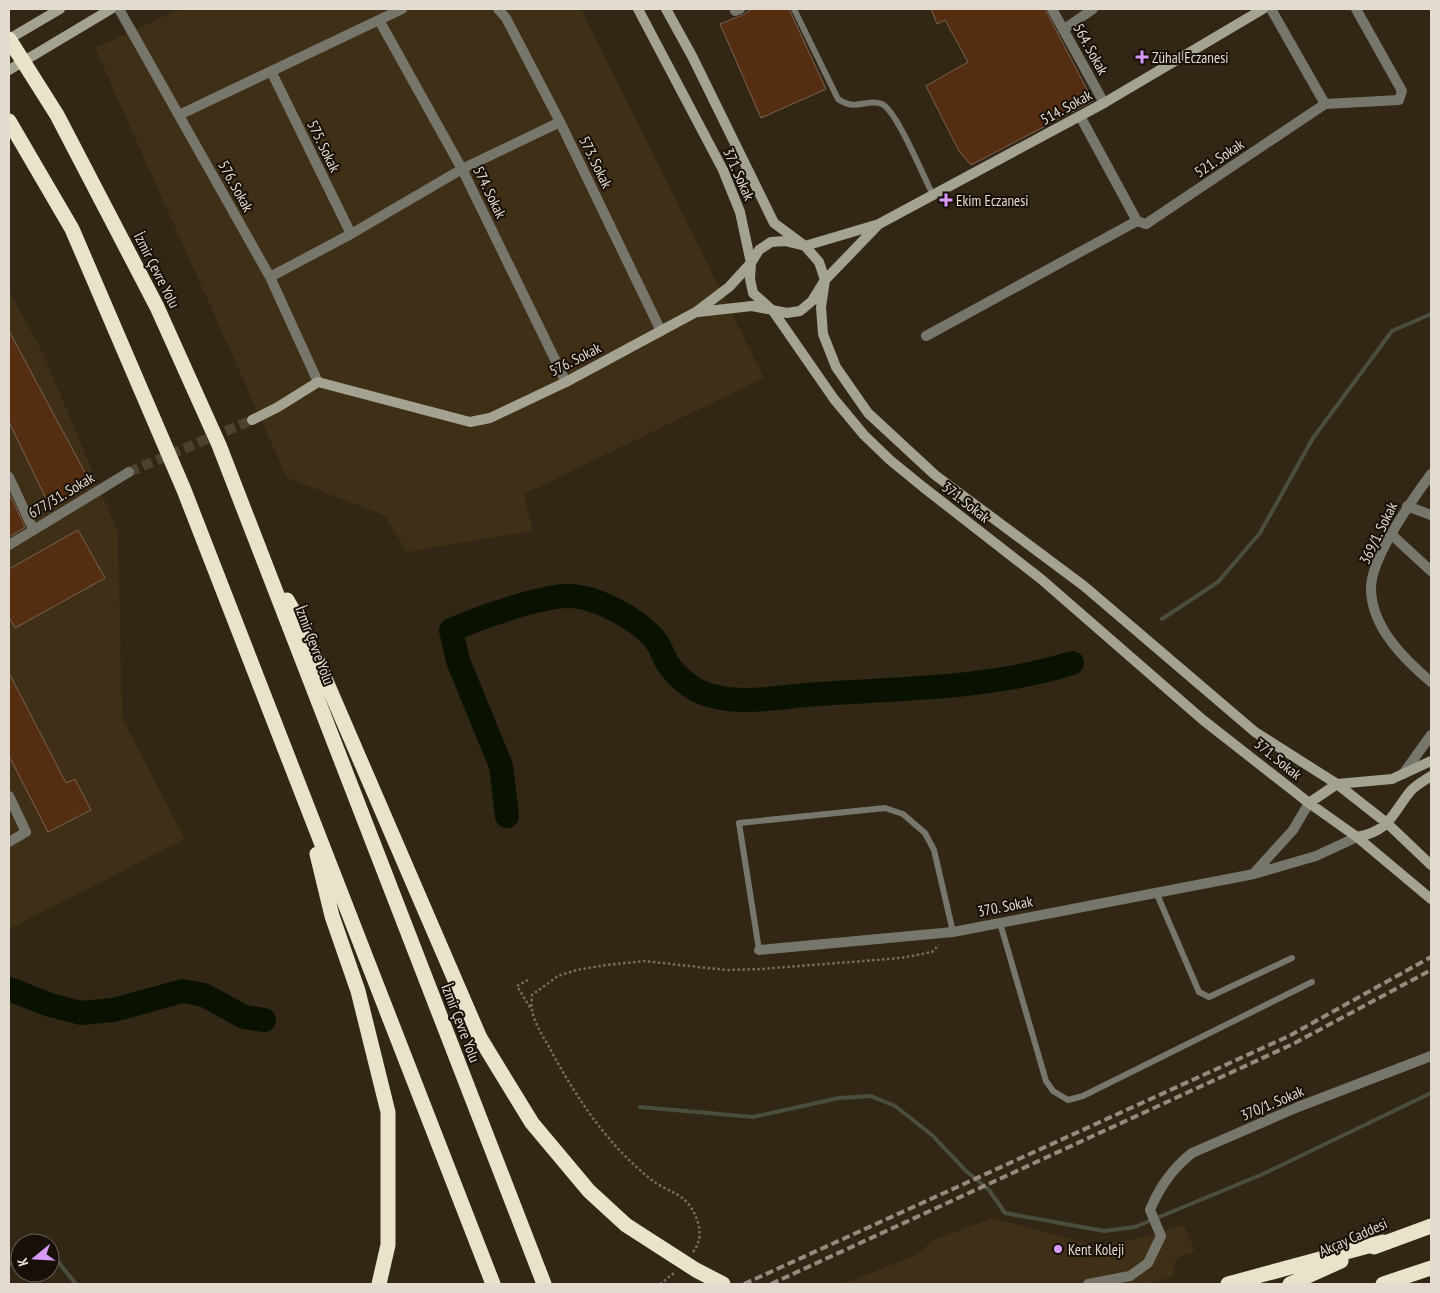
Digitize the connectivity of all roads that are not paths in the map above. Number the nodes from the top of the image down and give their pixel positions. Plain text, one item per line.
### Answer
1 (60, 9) edge
2 (112, 9) edge
3 (119, 9) edge
4 (402, 9) edge
5 (498, 9) edge
6 (638, 9) edge
7 (666, 9) edge
8 (794, 9) edge
9 (1052, 9) edge
10 (1094, 9) edge
11 (1263, 9) edge
12 (1271, 9) edge
13 (1356, 9) edge
14 (379, 20) junction
15 (1063, 30) junction
16 (9, 39) edge
17 (9, 70) edge
18 (271, 71) junction
19 (1104, 103) junction
20 (1325, 104) junction
21 (179, 115) junction
22 (1080, 116) junction
23 (9, 121) edge
24 (560, 122) junction
25 (462, 169) junction
26 (933, 195) junction
27 (1137, 221) junction
28 (879, 224) junction
29 (352, 234) junction
30 (805, 246) junction
31 (751, 263) junction
32 (270, 277) junction
33 (826, 280) junction
34 (773, 311) junction
35 (696, 312) junction
36 (661, 331) junction
37 (926, 336) dead end
38 (318, 382) junction
39 (566, 382) junction
40 (252, 420) tunnel mouth
41 (129, 472) tunnel mouth
42 (1431, 474) edge
43 (9, 477) edge
44 (1407, 506) junction
45 (1431, 515) edge
46 (33, 529) junction
47 (1392, 536) junction
48 (256, 542) junction
49 (9, 545) edge
50 (1431, 571) edge
51 (1431, 682) edge
52 (1431, 736) edge
53 (1431, 761) edge
54 (1404, 774) junction
55 (1431, 776) edge
56 (1337, 784) junction
57 (9, 796) edge
58 (304, 800) junction
59 (1309, 803) junction
60 (1388, 824) junction
61 (1357, 837) junction
62 (9, 842) edge
63 (1431, 865) edge
64 (1254, 874) junction
65 (1156, 892) junction
66 (1431, 899) edge
67 (1000, 923) junction
68 (953, 932) junction
69 (759, 950) joint
70 (1292, 958) dead end
71 (1312, 982) dead end
72 (1431, 1056) edge
73 (1431, 1226) edge
74 (1383, 1242) junction
75 (1431, 1268) edge
76 (1431, 1277) edge
77 (544, 1283) edge
78 (379, 1284) edge
79 (493, 1284) edge
80 (723, 1284) edge
81 (1088, 1284) edge
82 (1228, 1284) edge
83 (1290, 1284) edge
84 (1383, 1284) edge
85 (1418, 1284) edge

1 - 16 main road
2 - 17 main road
3 - 21 street, 576. Sokak
4 - 14 street
5 - 24 street, 573. Sokak
6 - 31 main road, 371. Sokak
7 - 30 main road, 371. Sokak
8 - 26 lane
9 - 15 street, 564. Sokak
10 - 15 street
11 - 19 main road, 514. Sokak
12 - 20 street
13 - 20 street
14 - 18 street
14 - 25 street, 574. Sokak
15 - 19 street, 564. Sokak
16 - 48 highway, İzmir Çevre Yolu
18 - 21 street
18 - 29 street, 575. Sokak
19 - 22 main road, 514. Sokak
20 - 27 street, 521. Sokak
21 - 32 street, 576. Sokak
22 - 26 main road, 514. Sokak
22 - 27 street
23 - 58 highway
24 - 25 street
24 - 36 street, 573. Sokak
25 - 29 street
25 - 39 street, 574. Sokak
26 - 28 main road, 514. Sokak
27 - 37 street
28 - 30 main road
28 - 33 main road
29 - 32 street
30 - 31 main road
30 - 33 main road, 371. Sokak
31 - 34 main road, 371. Sokak
31 - 35 main road
32 - 38 street, 576. Sokak
33 - 34 main road
33 - 56 main road, 371. Sokak
34 - 35 main road
34 - 59 main road, 371. Sokak
35 - 36 main road, 576. Sokak
36 - 39 main road, 576. Sokak
38 - 39 main road, 576. Sokak
38 - 40 main road
41 - 46 street, 677/31. Sokak
42 - 44 street, 369/1. Sokak
43 - 46 street
44 - 45 street
44 - 47 street, 369/1. Sokak
46 - 49 street, 677/31. Sokak
47 - 50 street
47 - 51 street, 369/1. Sokak
48 - 77 highway, İzmir Çevre Yolu
48 - 80 highway
52 - 54 street
53 - 54 main road
54 - 56 main road
55 - 60 main road
56 - 59 main road
56 - 60 main road, 371. Sokak
57 - 62 street
58 - 78 highway
58 - 79 highway
59 - 61 main road, 371. Sokak
59 - 64 street
60 - 61 main road
60 - 63 main road, 371. Sokak
61 - 64 street, 370. Sokak
61 - 66 main road, 371. Sokak
64 - 65 street, 370. Sokak
65 - 67 street, 370. Sokak
65 - 70 lane
67 - 68 street, 370. Sokak
67 - 71 lane
68 - 69 street, 370. Sokak
68 - 69 lane
72 - 81 street, 370/1. Sokak
73 - 74 highway, Akçay Caddesi
74 - 82 highway
74 - 83 highway, Akçay Caddesi
75 - 84 highway
76 - 85 highway

